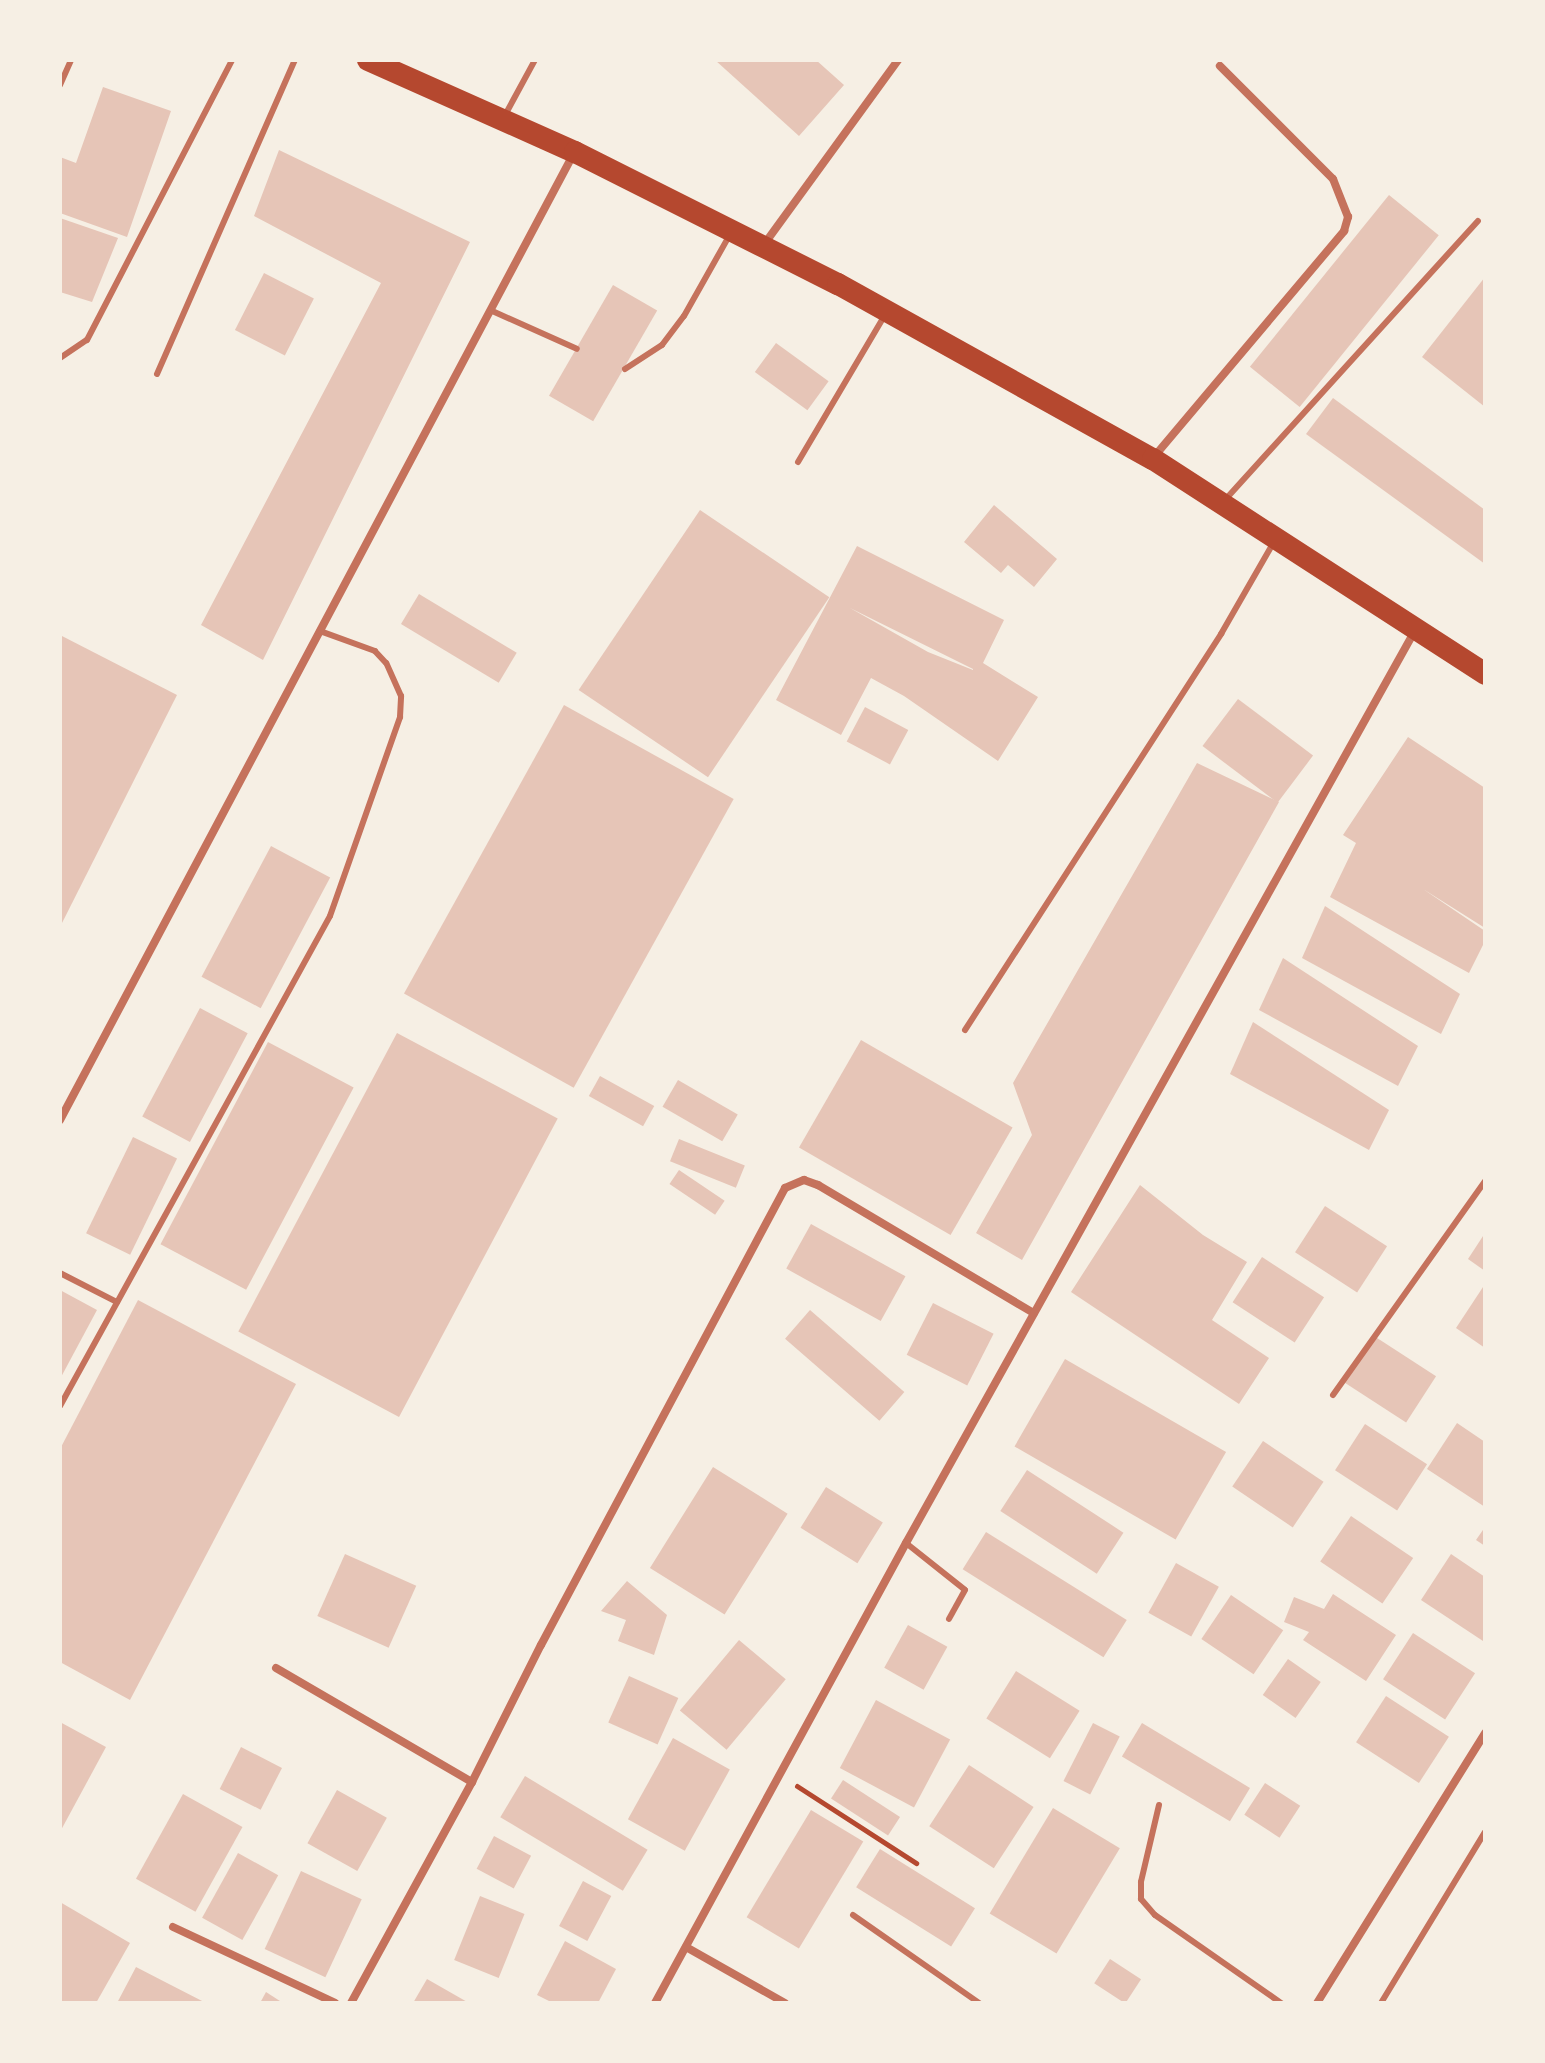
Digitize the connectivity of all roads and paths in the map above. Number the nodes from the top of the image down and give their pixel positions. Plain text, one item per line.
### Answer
1 (71, 60) edge
2 (232, 60) edge
3 (295, 60) edge
4 (368, 60) edge
5 (535, 60) edge
6 (898, 60) edge
7 (1220, 66) dead end
8 (60, 85) edge
9 (503, 118) junction
10 (575, 152) junction
11 (1478, 221) dead end
12 (731, 232) junction
13 (762, 246) junction
14 (490, 310) junction
15 (886, 311) junction
16 (577, 349) dead end
17 (60, 358) edge
18 (625, 369) dead end
19 (157, 374) dead end
20 (1153, 459) junction
21 (798, 462) dead end
22 (1222, 504) junction
23 (1276, 538) junction
24 (1416, 629) junction
25 (320, 631) junction
26 (1485, 674) edge
27 (965, 1030) dead end
28 (60, 1120) edge
29 (1485, 1181) edge
30 (60, 1273) edge
31 (117, 1302) junction
32 (1034, 1313) junction
33 (1333, 1395) dead end
34 (60, 1406) edge
35 (906, 1543) junction
36 (949, 1619) dead end
37 (276, 1668) dead end
38 (1485, 1733) edge
39 (779, 1774) junction
40 (472, 1782) junction
41 (1159, 1805) dead end
42 (1485, 1832) edge
43 (916, 1863) dead end
44 (853, 1915) dead end
45 (173, 1927) dead end
46 (686, 1947) junction
47 (335, 2003) edge
48 (351, 2003) edge
49 (655, 2003) edge
50 (785, 2003) edge
51 (979, 2003) edge
52 (1281, 2003) edge
53 (1317, 2003) edge
54 (1381, 2003) edge

1 - 8 lane
2 - 17 lane
3 - 19 lane
4 - 9 highway
5 - 9 lane
6 - 13 street
7 - 20 street
9 - 10 highway
10 - 12 highway
10 - 14 street
11 - 22 lane
12 - 13 highway
12 - 18 lane
13 - 15 highway
14 - 16 lane
14 - 25 street
15 - 20 highway
15 - 21 lane
20 - 22 highway
22 - 23 highway
23 - 24 highway
23 - 27 lane
24 - 26 highway
24 - 32 street
25 - 28 street
25 - 31 lane
29 - 33 lane
30 - 31 lane
31 - 34 lane
32 - 35 street
32 - 40 street
35 - 36 lane
35 - 39 street
37 - 40 street
38 - 53 street
39 - 43 path
39 - 46 street
40 - 48 street
41 - 52 lane
42 - 54 lane
44 - 51 lane
45 - 47 street
46 - 49 street
46 - 50 street

